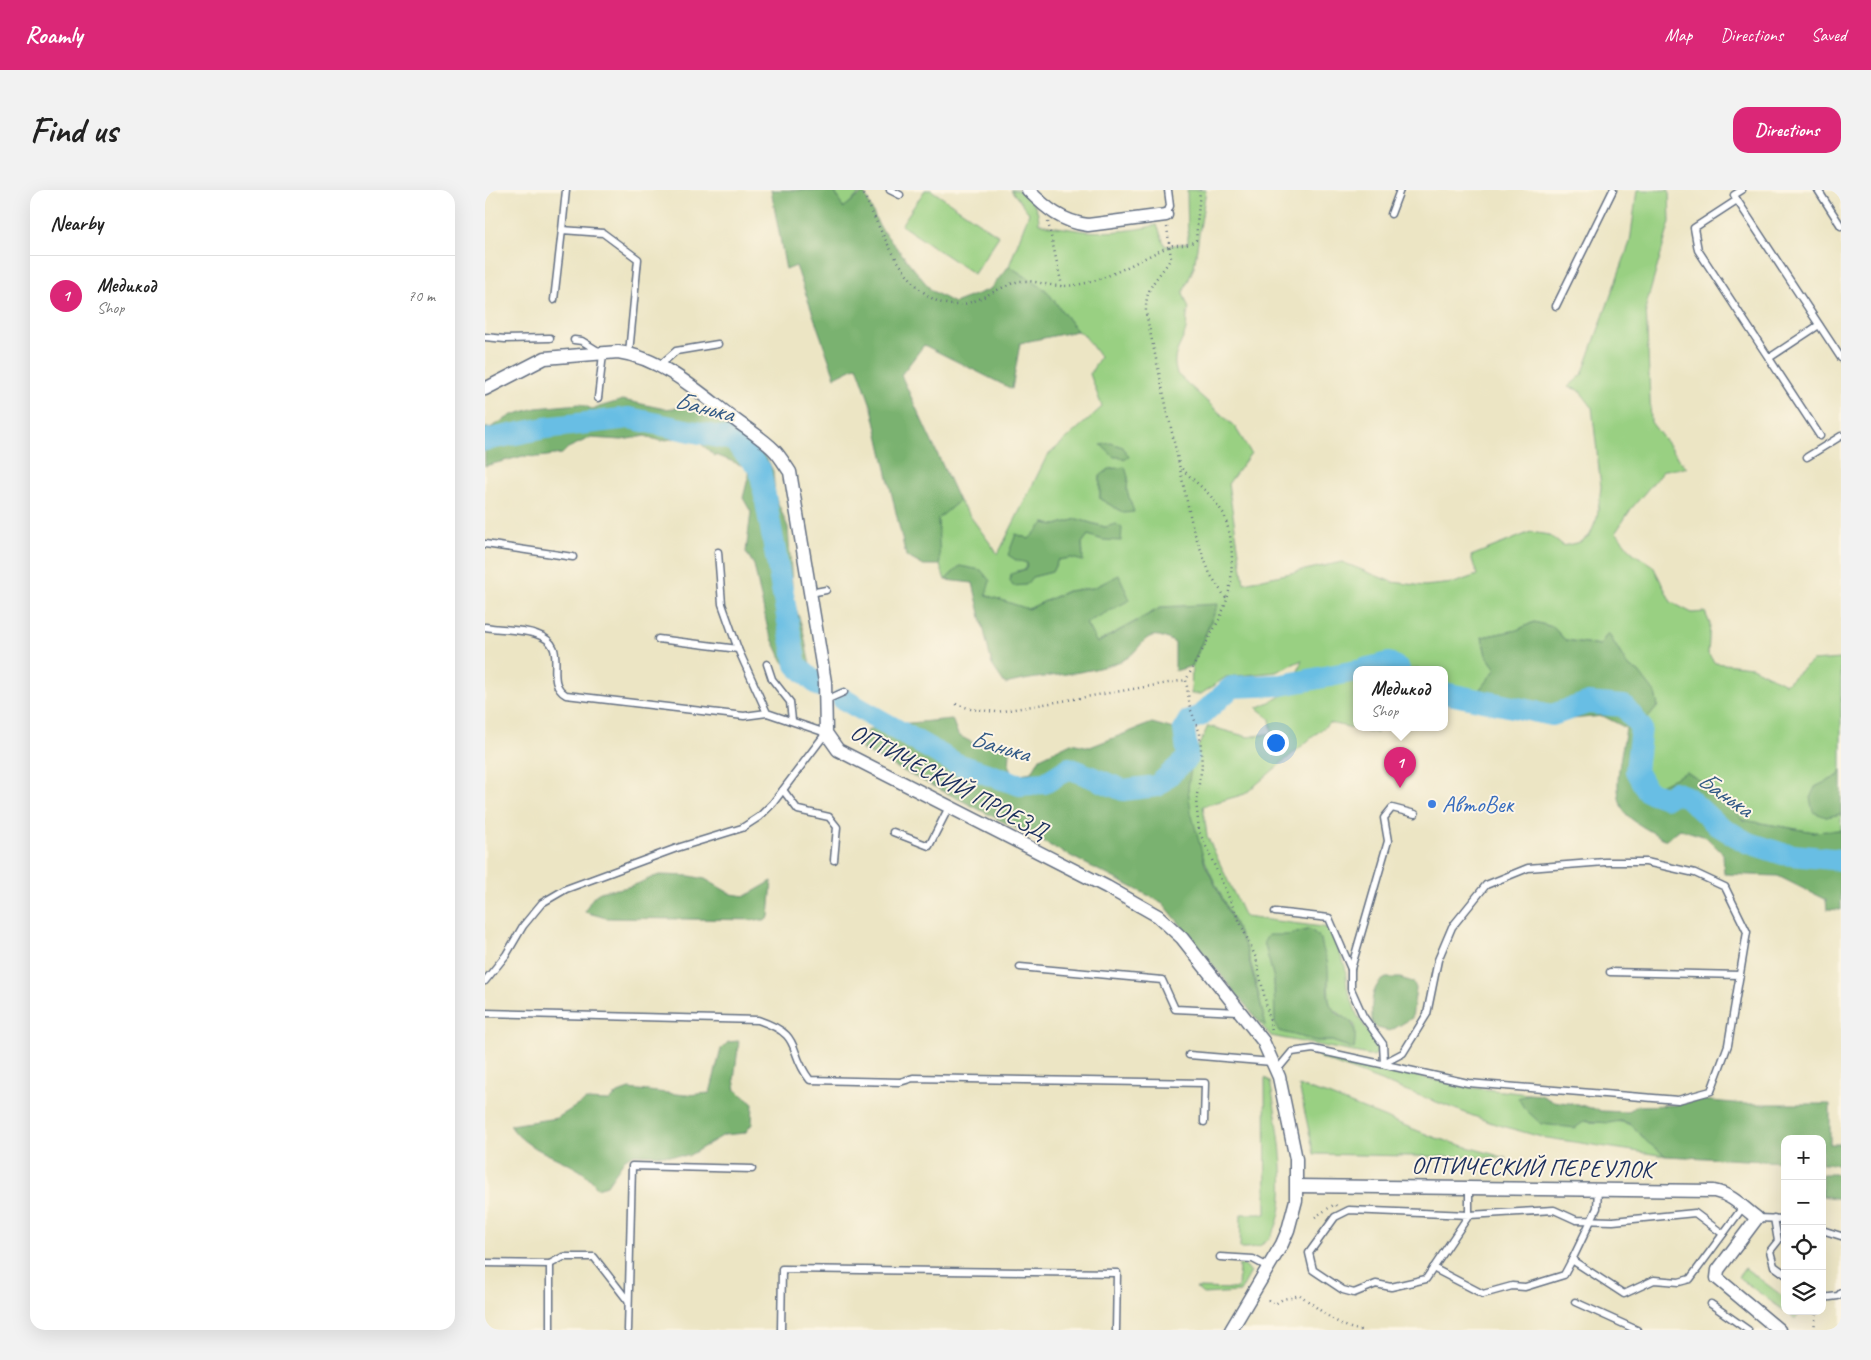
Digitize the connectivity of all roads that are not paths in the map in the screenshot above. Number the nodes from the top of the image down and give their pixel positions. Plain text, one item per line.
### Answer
1 (567, 190) edge
2 (890, 190) edge
3 (1028, 190) edge
4 (1168, 190) edge
5 (1400, 190) edge
6 (1613, 190) edge
7 (1743, 190) edge
8 (1818, 190) edge
9 (900, 194) dead end
10 (1737, 200) junction
11 (1391, 214) dead end
12 (1166, 216) joint
13 (1841, 226) edge
14 (562, 230) junction
15 (554, 300) dead end
16 (1556, 306) dead end
17 (1819, 325) junction
18 (485, 337) edge
19 (550, 338) dead end
20 (574, 340) dead end
21 (718, 344) dead end
22 (629, 353) junction
23 (603, 354) junction
24 (1769, 358) junction
25 (1841, 358) edge
26 (659, 366) junction
27 (485, 389) edge
28 (597, 398) dead end
29 (1820, 436) dead end
30 (1841, 436) edge
31 (1807, 457) dead end
32 (485, 544) edge
33 (718, 552) dead end
34 (573, 557) dead end
35 (826, 590) dead end
36 (810, 593) junction
37 (485, 628) edge
38 (658, 639) dead end
39 (738, 649) junction
40 (767, 664) dead end
41 (844, 692) dead end
42 (826, 700) junction
43 (767, 713) junction
44 (791, 720) junction
45 (826, 733) junction
46 (783, 790) junction
47 (949, 807) junction
48 (1415, 814) dead end
49 (893, 832) dead end
50 (834, 860) dead end
51 (1275, 912) dead end
52 (1020, 968) dead end
53 (1351, 969) junction
54 (1610, 972) dead end
55 (1740, 975) junction
56 (485, 981) edge
57 (1239, 1012) junction
58 (485, 1013) edge
59 (1189, 1055) dead end
60 (1384, 1063) junction
61 (1275, 1066) junction
62 (1204, 1122) dead end
63 (753, 1168) dead end
64 (1297, 1186) junction
65 (1469, 1187) junction
66 (1598, 1189) junction
67 (1743, 1207) junction
68 (1469, 1215) junction
69 (1757, 1218) junction
70 (1774, 1218) junction
71 (1781, 1219) edge
72 (1592, 1220) junction
73 (1826, 1231) edge
74 (1723, 1234) junction
75 (1841, 1236) edge
76 (1220, 1257) dead end
77 (1572, 1260) junction
78 (485, 1263) edge
79 (550, 1264) junction
80 (1268, 1267) junction
81 (1433, 1268) junction
82 (1781, 1271) edge
83 (1841, 1293) edge
84 (1826, 1298) edge
85 (628, 1301) junction
86 (1575, 1302) dead end
87 (1711, 1304) dead end
88 (550, 1330) edge
89 (628, 1330) edge
90 (781, 1330) edge
91 (1116, 1330) edge
92 (1231, 1330) edge
93 (1637, 1330) edge
94 (1748, 1330) edge
95 (1779, 1330) edge

1 - 14 lane
2 - 9 lane
3 - 12 street
4 - 12 lane
5 - 11 lane
6 - 16 lane
7 - 10 lane
8 - 13 lane
10 - 17 lane
10 - 24 lane
14 - 15 lane
14 - 22 lane
17 - 24 lane
17 - 25 lane
18 - 19 lane
20 - 23 lane
21 - 26 lane
22 - 23 street, ОПТИЧЕСКИЙ ПРОЕЗД
22 - 26 street, ОПТИЧЕСКИЙ ПРОЕЗД
23 - 27 street, ОПТИЧЕСКИЙ ПРОЕЗД
23 - 28 lane
24 - 29 lane
26 - 36 street, ОПТИЧЕСКИЙ ПРОЕЗД
30 - 31 lane
32 - 34 lane
33 - 39 lane
35 - 36 lane
36 - 42 street, ОПТИЧЕСКИЙ ПРОЕЗД
37 - 43 lane
38 - 39 lane
39 - 43 lane
40 - 44 lane
41 - 42 lane
42 - 45 street, ОПТИЧЕСКИЙ ПРОЕЗД
43 - 44 lane
44 - 45 lane
45 - 46 lane
45 - 47 street, ОПТИЧЕСКИЙ ПРОЕЗД
46 - 50 lane
46 - 56 lane
47 - 49 lane
47 - 57 street, ОПТИЧЕСКИЙ ПРОЕЗД
48 - 53 lane
51 - 53 lane
52 - 57 lane
53 - 60 lane
54 - 55 lane
55 - 60 lane
55 - 60 lane
57 - 61 street, ОПТИЧЕСКИЙ ПРОЕЗД
58 - 62 lane
59 - 61 lane
60 - 61 lane
61 - 64 street, ОПТИЧЕСКИЙ ПРОЕЗД
63 - 85 lane
64 - 65 street, ОПТИЧЕСКИЙ ПЕРЕУЛОК
64 - 80 street, ОПТИЧЕСКИЙ ПРОЕЗД
65 - 66 street, ОПТИЧЕСКИЙ ПЕРЕУЛОК
65 - 68 lane
66 - 67 street, ОПТИЧЕСКИЙ ПЕРЕУЛОК
66 - 72 lane
67 - 69 street, ОПТИЧЕСКИЙ ПЕРЕУЛОК
67 - 74 lane
68 - 72 lane
68 - 81 lane
68 - 81 lane
69 - 70 lane
69 - 95 street
70 - 71 lane
70 - 82 lane
72 - 74 lane
72 - 77 lane
73 - 75 lane
74 - 77 lane
76 - 80 lane
77 - 81 lane
78 - 79 lane
79 - 85 lane
79 - 88 lane
80 - 92 street, ОПТИЧЕСКИЙ ПРОЕЗД
83 - 84 lane
85 - 89 lane
86 - 93 lane
87 - 94 lane
90 - 91 lane

